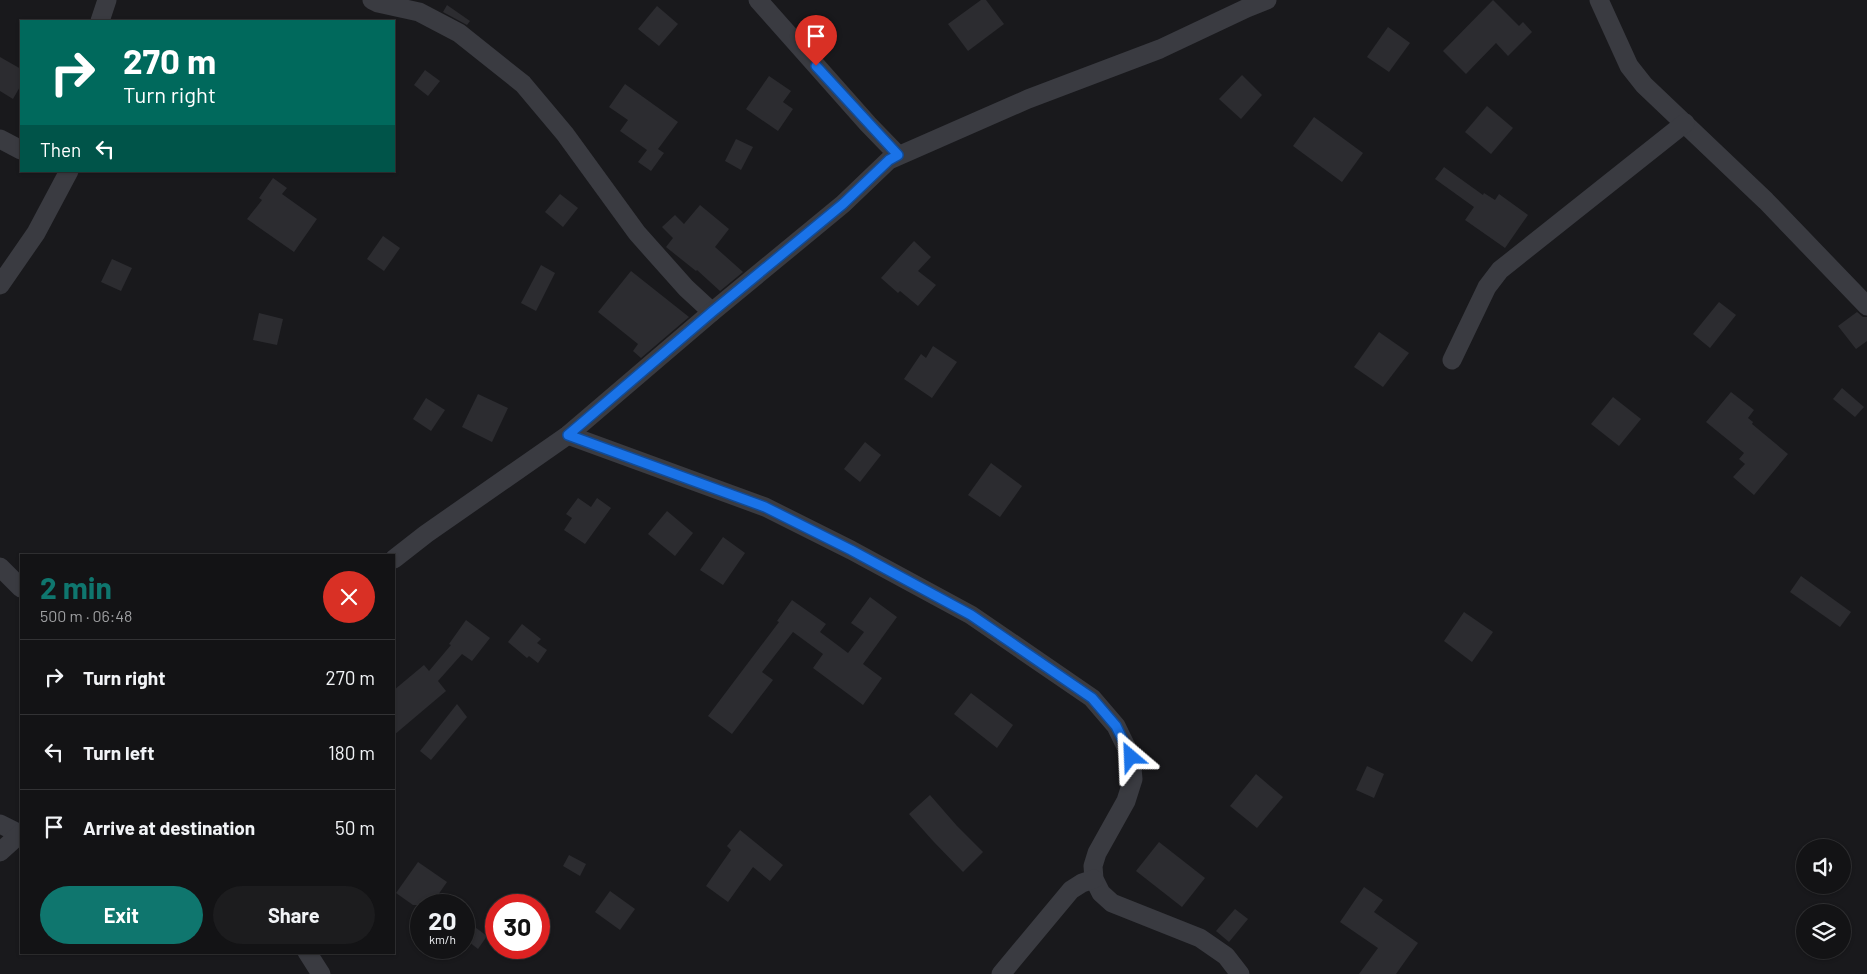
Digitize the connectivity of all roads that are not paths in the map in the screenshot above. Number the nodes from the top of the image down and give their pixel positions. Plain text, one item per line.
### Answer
1 (107, 0) edge
2 (372, 0) edge
3 (758, 0) edge
4 (1267, 0) edge
5 (1599, 0) edge
6 (100, 20) edge
7 (1685, 123) junction
8 (0, 139) edge
9 (20, 149) edge
10 (898, 155) junction
11 (68, 172) edge
12 (0, 285) edge
13 (1867, 306) edge
14 (712, 312) junction
15 (1452, 360) dead end
16 (568, 435) junction
17 (395, 558) edge
18 (0, 567) edge
19 (20, 587) edge
20 (0, 824) edge
21 (20, 834) edge
22 (20, 835) edge
23 (0, 852) edge
24 (1094, 879) junction
25 (308, 954) edge
26 (321, 974) edge
27 (1001, 974) edge
28 (1240, 974) edge

1 - 6 street
2 - 14 street
3 - 10 street
4 - 10 street
5 - 7 street
7 - 13 street
7 - 15 street
8 - 9 street
10 - 14 street
11 - 12 street
14 - 16 street
16 - 17 street
16 - 24 street
18 - 19 street
20 - 21 street
22 - 23 street
24 - 27 street
24 - 28 street
25 - 26 street

